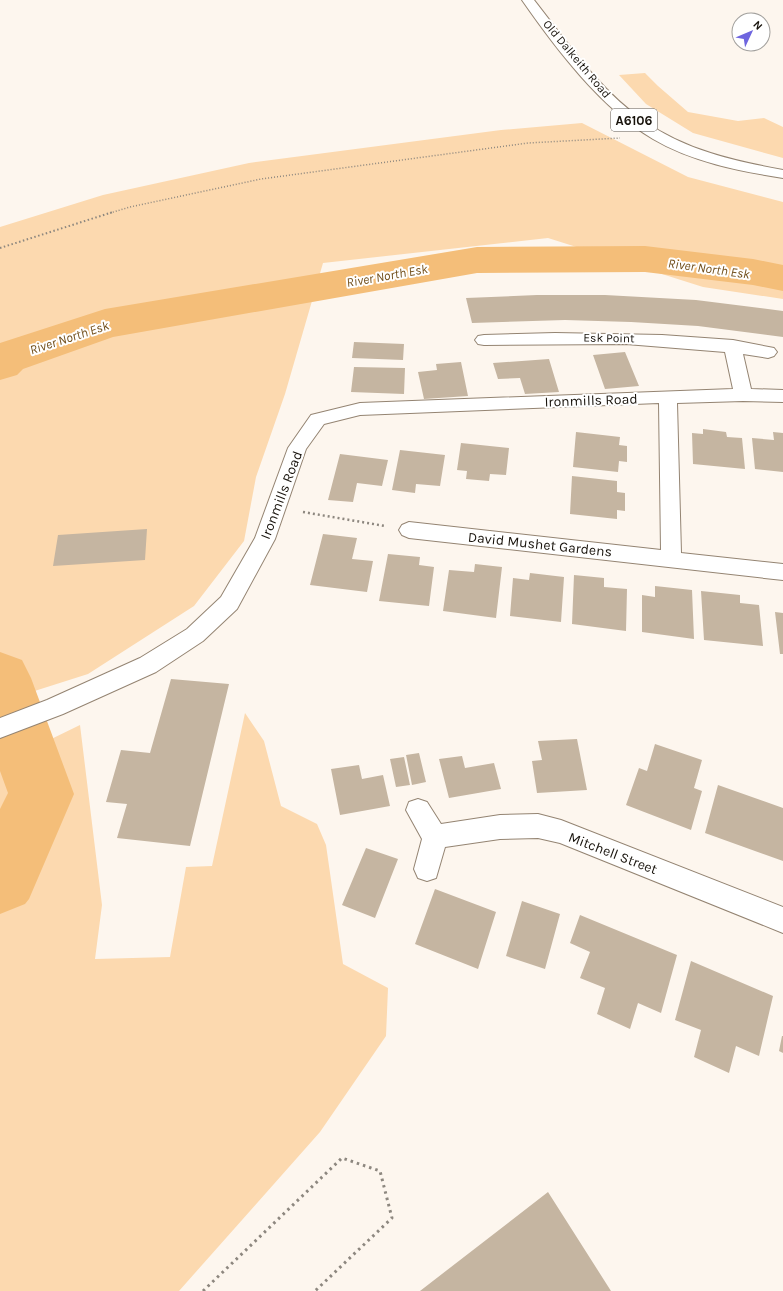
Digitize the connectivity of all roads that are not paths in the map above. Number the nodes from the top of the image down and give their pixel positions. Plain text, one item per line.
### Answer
1 (528, 0) edge
2 (783, 174) edge
3 (484, 340) dead end
4 (733, 346) junction
5 (768, 352) dead end
6 (743, 395) junction
7 (783, 396) edge
8 (668, 397) junction
9 (409, 530) road end
10 (671, 559) junction
11 (783, 572) edge
12 (0, 728) edge
13 (418, 810) dead end
14 (435, 837) junction
15 (427, 869) dead end
16 (783, 920) edge

1 - 2 street, Old Dalkeith Road / A6106
3 - 4 street, Esk Point
4 - 5 street, Esk Point
4 - 6 street
6 - 7 street, Ironmills Road
6 - 8 street, Ironmills Road
8 - 10 street
8 - 12 street, Ironmills Road
9 - 10 street, David Mushet Gardens
10 - 11 street, David Mushet Gardens
13 - 14 street
14 - 15 street
14 - 16 street, Mitchell Street

